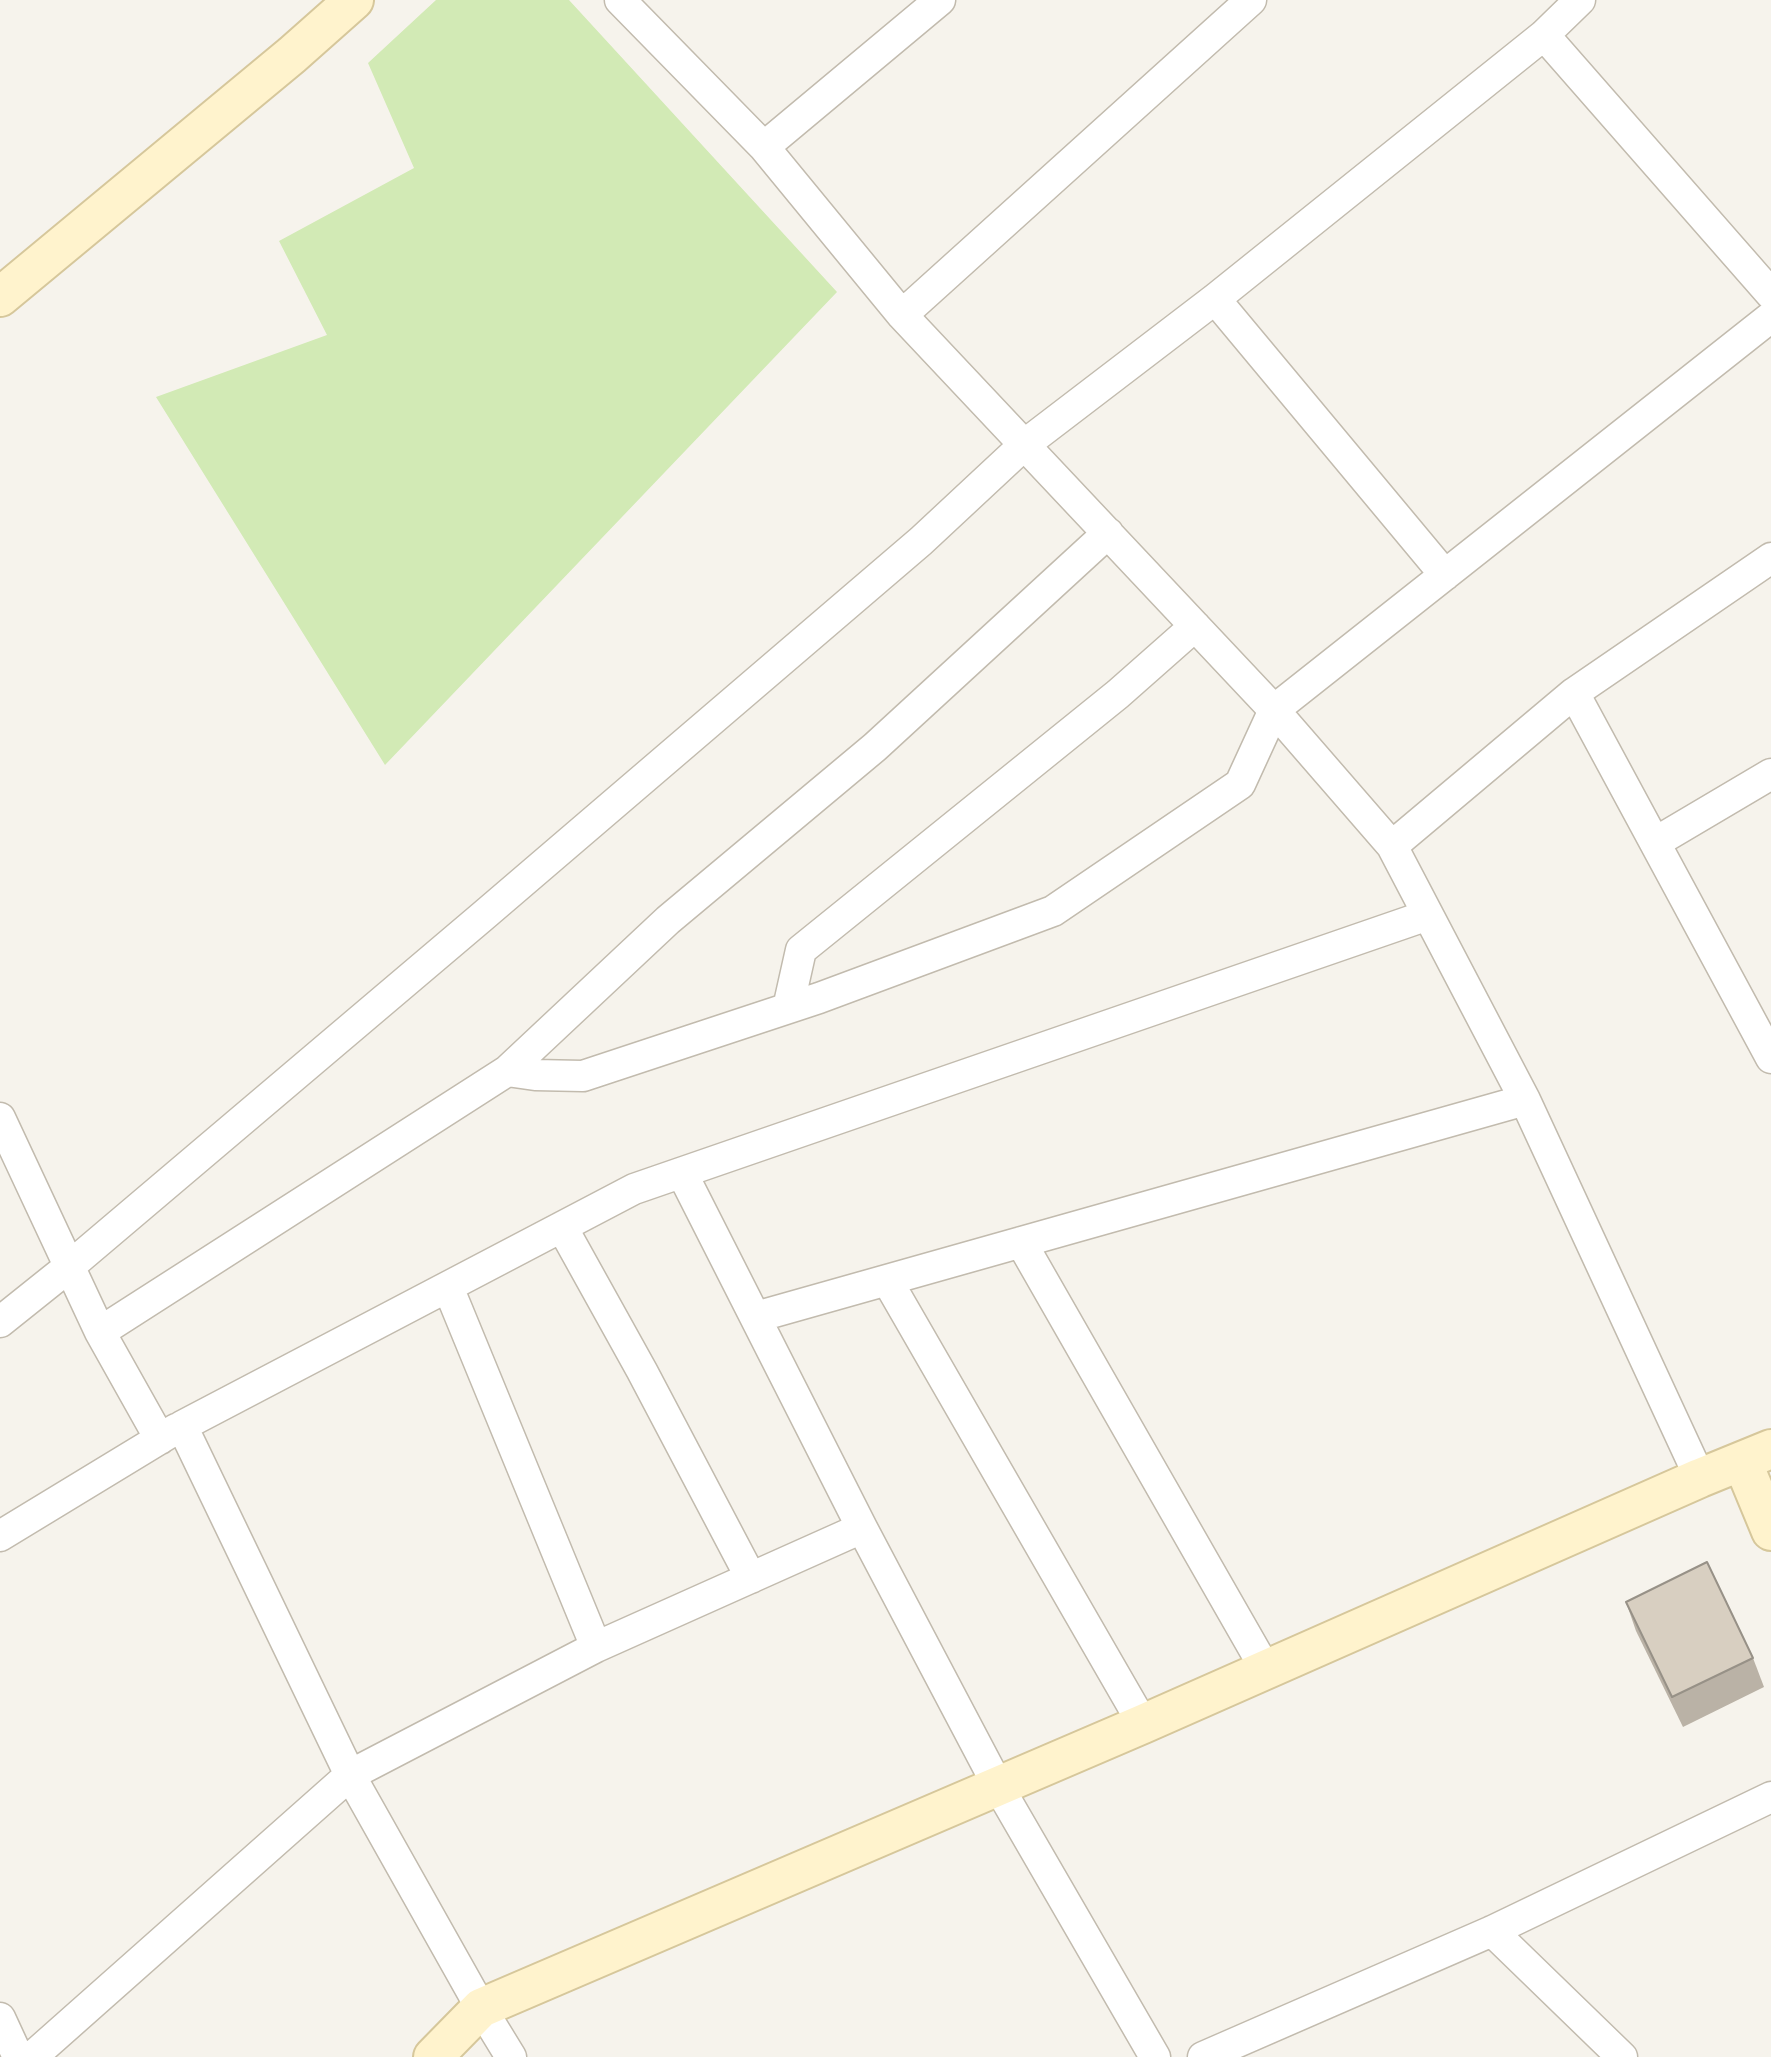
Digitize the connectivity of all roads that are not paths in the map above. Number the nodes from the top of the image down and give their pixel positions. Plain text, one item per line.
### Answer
1 (354, 0) edge
2 (940, 0) edge
3 (1251, 0) edge
4 (1580, 0) edge
5 (637, 5) edge
6 (1544, 35) junction
7 (764, 147) junction
8 (1771, 294) edge
9 (0, 297) edge
10 (1215, 299) junction
11 (902, 315) junction
12 (1771, 317) edge
13 (1024, 445) junction
14 (1108, 533) junction
15 (1771, 558) edge
16 (1445, 575) junction
17 (1195, 626) junction
18 (1574, 693) junction
19 (1275, 710) junction
20 (1771, 774) edge
21 (1656, 842) junction
22 (1392, 846) junction
23 (1428, 915) junction
24 (788, 1008) junction
25 (1771, 1058) edge
26 (507, 1071) junction
27 (1525, 1100) junction
28 (0, 1118) edge
29 (682, 1172) junction
30 (562, 1227) junction
31 (1021, 1242) junction
32 (70, 1266) junction
33 (887, 1280) junction
34 (448, 1287) junction
35 (756, 1317) junction
36 (0, 1322) edge
37 (100, 1332) junction
38 (171, 1432) junction
39 (1757, 1455) edge
40 (1700, 1478) junction
41 (862, 1528) junction
42 (1771, 1531) edge
43 (0, 1536) edge
44 (751, 1578) junction
45 (596, 1647) junction
46 (1266, 1670) junction
47 (1143, 1724) junction
48 (350, 1775) junction
49 (998, 1786) junction
50 (1771, 1797) edge
51 (1492, 1931) junction
52 (481, 2008) junction
53 (0, 2018) edge
54 (18, 2057) edge
55 (32, 2057) edge
56 (433, 2057) edge
57 (511, 2057) edge
58 (1155, 2057) edge
59 (1203, 2057) edge
60 (1622, 2057) edge

1 - 9 street
2 - 7 street
3 - 11 street
4 - 6 street
5 - 7 street
6 - 8 street
6 - 10 street
7 - 11 street
10 - 13 street
10 - 16 street
11 - 13 street
12 - 16 street
13 - 14 street
13 - 32 street
14 - 17 street
14 - 26 street
15 - 18 street
16 - 19 street
17 - 19 street
17 - 24 street
18 - 21 street
18 - 22 street
19 - 22 street
19 - 24 street
20 - 21 street
21 - 25 street
22 - 23 street
23 - 27 street
23 - 29 street
24 - 26 street
26 - 37 street
27 - 31 street
27 - 40 street
28 - 32 street
29 - 30 street
29 - 35 street
30 - 34 street
30 - 44 street
31 - 33 street
31 - 46 street
32 - 36 street
32 - 37 street
33 - 35 street
33 - 47 street
34 - 38 street
34 - 45 street
35 - 41 street
37 - 38 street
38 - 43 street
38 - 48 street
39 - 40 street
39 - 42 street
40 - 46 street
41 - 44 street
41 - 49 street
44 - 45 street
45 - 48 street
46 - 47 street
47 - 49 street
48 - 52 street
48 - 55 street
49 - 52 street
49 - 58 street
50 - 51 street
51 - 59 street
51 - 60 street
52 - 56 street
52 - 57 street
53 - 54 street

